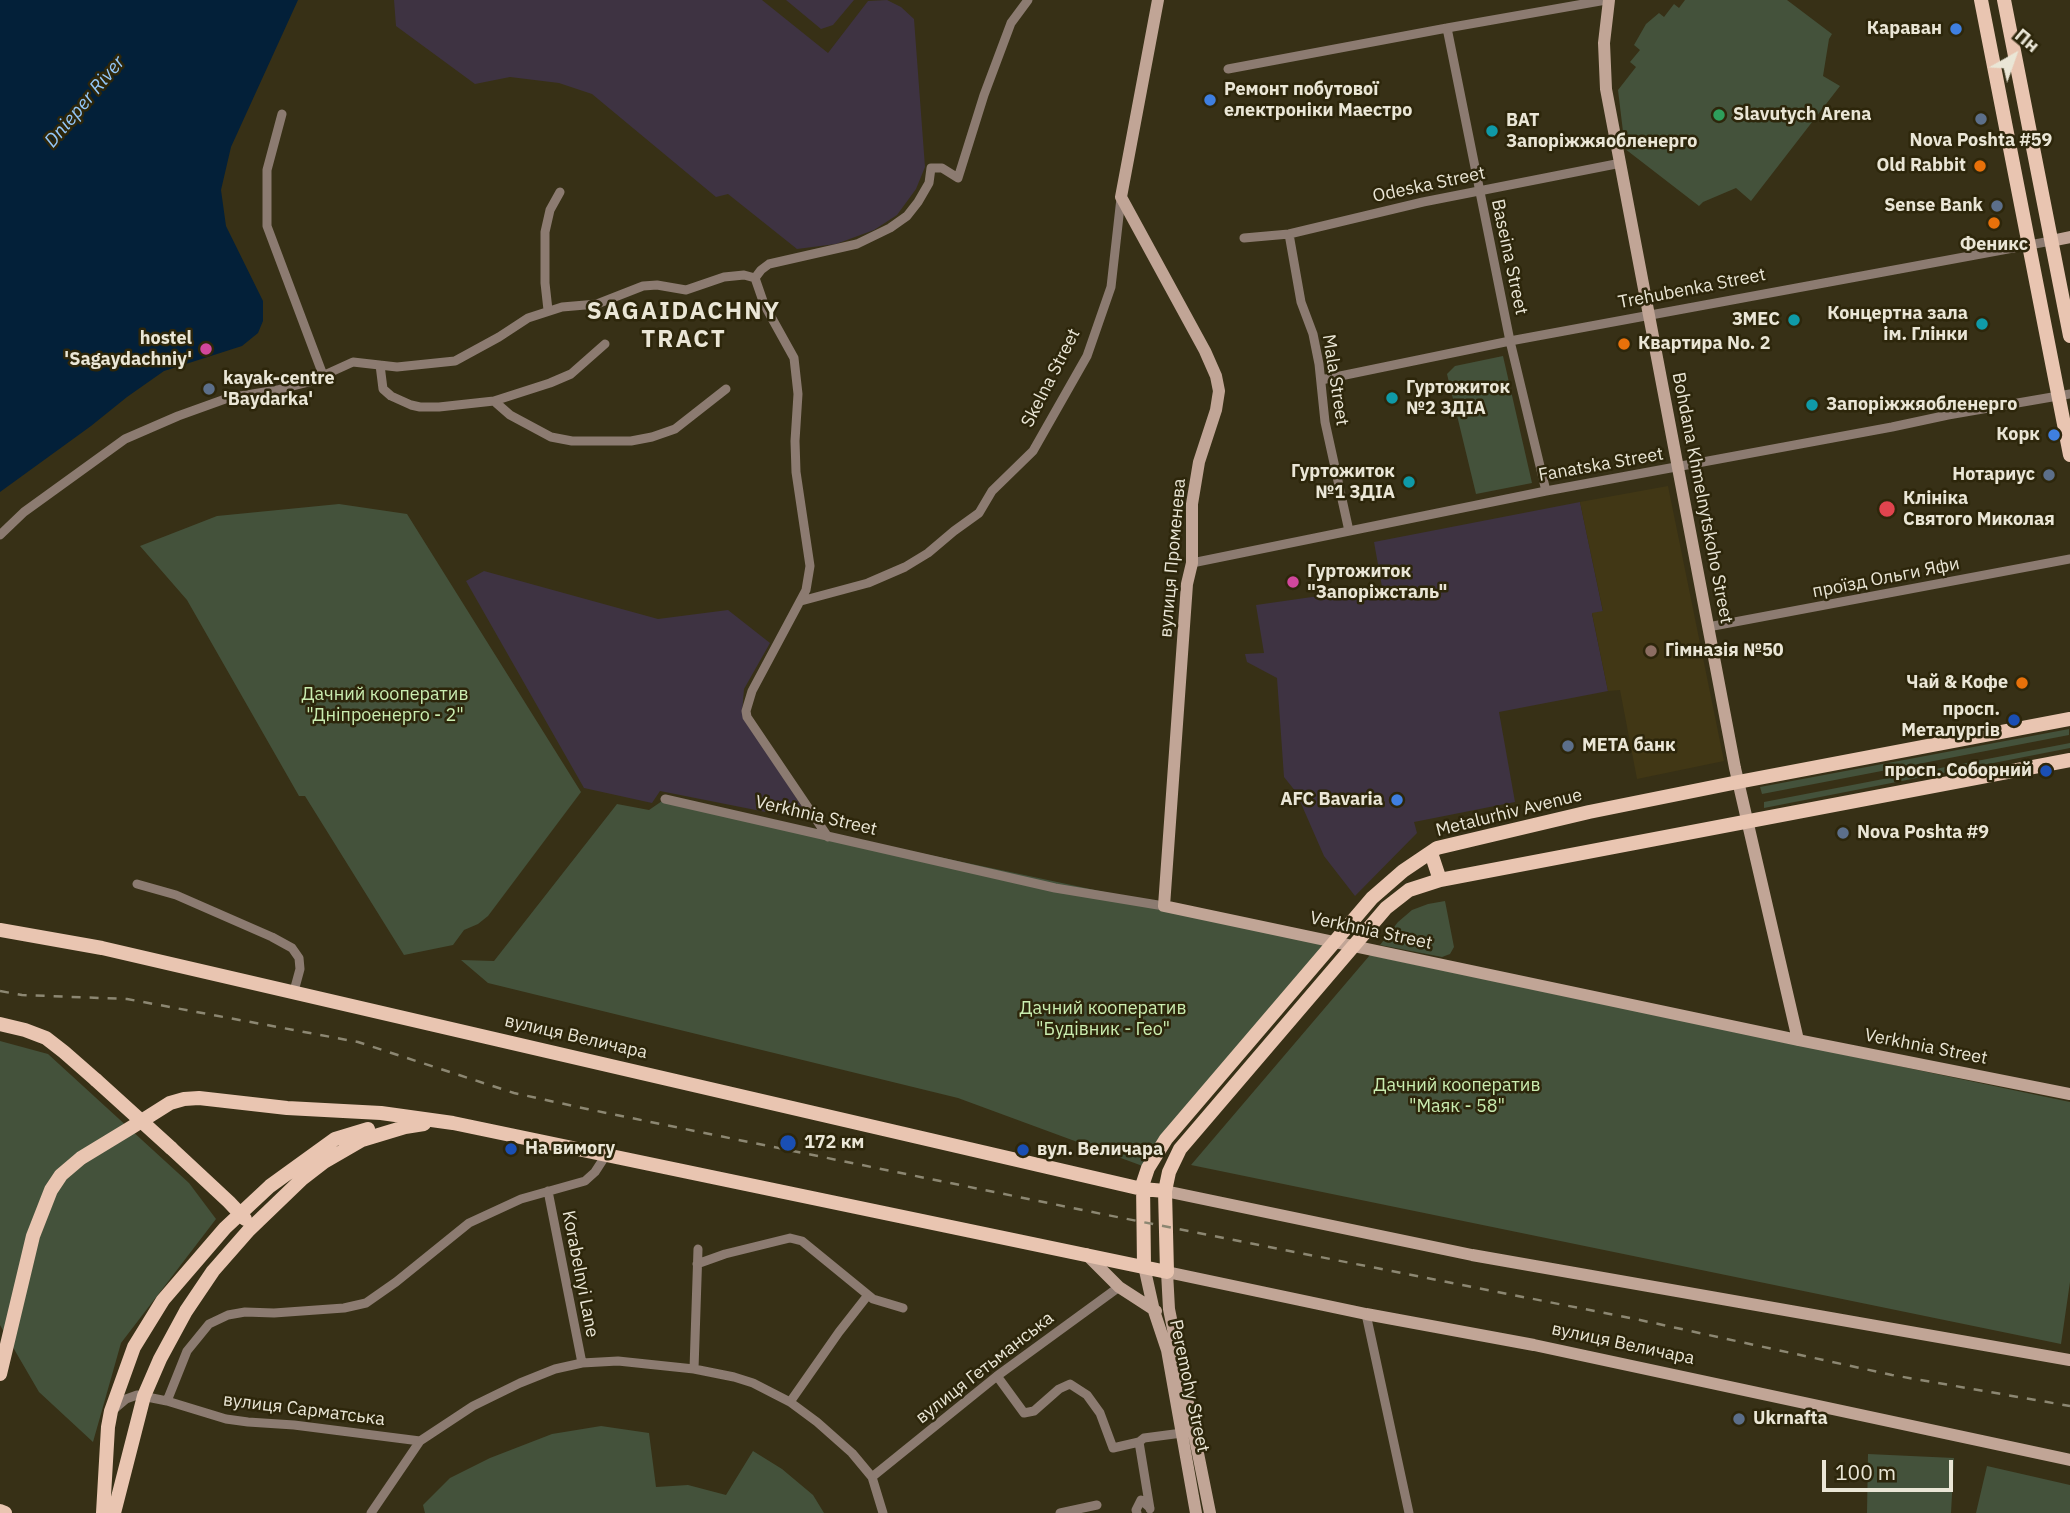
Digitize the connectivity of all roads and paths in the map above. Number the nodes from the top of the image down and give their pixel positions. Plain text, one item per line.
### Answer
1 (1028, 0) edge
2 (1158, 0) edge
3 (1607, 0) edge
4 (1981, 0) edge
5 (2004, 0) edge
6 (1447, 27) junction
7 (1228, 69) dead end
8 (282, 114) dead end
9 (1621, 163) junction
10 (1479, 190) junction
11 (560, 192) dead end
12 (1121, 197) junction
13 (1289, 234) junction
14 (2070, 237) edge
15 (1244, 238) dead end
16 (2051, 241) junction
17 (2028, 246) junction
18 (755, 278) junction
19 (548, 310) junction
20 (1650, 316) junction
21 (2070, 336) edge
22 (1510, 341) junction
23 (605, 344) dead end
24 (380, 365) junction
25 (323, 375) junction
26 (1321, 380) junction
27 (726, 389) dead end
28 (2064, 395) edge
29 (494, 401) junction
30 (2070, 455) edge
31 (1678, 467) junction
32 (1546, 491) junction
33 (1349, 531) junction
34 (0, 535) edge
35 (2070, 559) edge
36 (1192, 563) junction
37 (801, 601) junction
38 (1708, 627) junction
39 (2070, 719) edge
40 (2070, 761) edge
41 (1738, 782) junction
42 (665, 799) dead end
43 (1747, 822) junction
44 (828, 837) junction
45 (1431, 853) junction
46 (1440, 880) junction
47 (137, 884) dead end
48 (1164, 906) junction
49 (0, 930) edge
50 (1336, 941) junction
51 (1355, 945) junction
52 (294, 991) junction
53 (0, 1024) edge
54 (1798, 1040) junction
55 (2070, 1094) edge
56 (453, 1123) junction
57 (414, 1125) junction
58 (606, 1155) junction
59 (1142, 1189) junction
60 (548, 1191) junction
61 (1165, 1191) junction
62 (240, 1213) junction
63 (249, 1230) junction
64 (698, 1249) dead end
65 (1086, 1254) junction
66 (697, 1264) junction
67 (1144, 1266) junction
68 (1167, 1272) junction
69 (1119, 1287) junction
70 (868, 1296) junction
71 (903, 1308) dead end
72 (1169, 1309) junction
73 (1154, 1311) junction
74 (1366, 1314) junction
75 (2070, 1360) edge
76 (582, 1363) junction
77 (694, 1369) junction
78 (0, 1374) edge
79 (998, 1376) junction
80 (144, 1396) junction
81 (167, 1401) junction
82 (790, 1402) junction
83 (111, 1412) junction
84 (1182, 1433) junction
85 (420, 1441) junction
86 (1139, 1442) junction
87 (2070, 1460) edge
88 (872, 1477) junction
89 (1097, 1505) dead end
90 (1151, 1511) edge
91 (103, 1513) edge
92 (114, 1513) edge
93 (371, 1513) edge
94 (883, 1513) edge
95 (1060, 1513) edge
96 (1137, 1513) edge
97 (1196, 1513) edge
98 (1210, 1513) edge
99 (1409, 1513) edge

1 - 18 street
2 - 12 street, Skelna Street
3 - 6 street
3 - 9 street, Bohdana Khmelnytskoho Street
4 - 17 main road
5 - 16 main road
6 - 7 street
6 - 10 street, Baseina Street
8 - 25 street
9 - 10 street, Odeska Street
9 - 20 street, Bohdana Khmelnytskoho Street
10 - 13 street, Odeska Street
10 - 22 street, Baseina Street
11 - 19 street
12 - 36 street, вулиця Променева
12 - 37 street, Skelna Street
13 - 15 street, Odeska Street
13 - 26 street, Mala Street
14 - 16 street, Trehubenka Street
16 - 17 street, Trehubenka Street
16 - 21 main road
17 - 20 street, Trehubenka Street
17 - 28 main road
18 - 19 street
18 - 37 street
19 - 24 street
20 - 22 street, Trehubenka Street
20 - 31 street, Bohdana Khmelnytskoho Street
22 - 26 street, Trehubenka Street
22 - 32 street, Baseina Street
23 - 29 street
24 - 25 street
24 - 29 street
25 - 34 street
26 - 33 street, Mala Street
27 - 29 street
28 - 30 main road
28 - 31 street, Fanatska Street
31 - 32 street, Fanatska Street
31 - 38 street, Bohdana Khmelnytskoho Street
32 - 33 street, Fanatska Street
33 - 36 street, Fanatska Street
35 - 38 street, проїзд Ольги Яфи
36 - 48 street, вулиця Променева
37 - 44 street
38 - 41 street, Bohdana Khmelnytskoho Street
39 - 41 main road, Metalurhiv Avenue
40 - 43 main road
41 - 43 street, Bohdana Khmelnytskoho Street
41 - 45 main road, Metalurhiv Avenue
42 - 44 street, Verkhnia Street
43 - 46 main road
43 - 54 street, Bohdana Khmelnytskoho Street
44 - 48 street, Verkhnia Street
45 - 46 main road
45 - 50 main road, Metalurhiv Avenue
46 - 51 main road
47 - 52 street
48 - 50 street, Verkhnia Street
49 - 52 main road, вулиця Величара
50 - 51 street, Verkhnia Street
50 - 59 main road, Metalurhiv Avenue
51 - 54 street, Verkhnia Street
51 - 61 main road
52 - 59 main road, вулиця Величара
53 - 62 main road, bridge
54 - 55 street, Verkhnia Street
56 - 57 main road
56 - 58 main road
56 - 78 main road
57 - 62 main road
57 - 63 main road
58 - 60 street
58 - 65 main road
59 - 61 main road, вулиця Величара
59 - 67 main road, Metalurhiv Avenue
60 - 76 street, Korabelnyi Lane
60 - 81 street
61 - 68 main road
61 - 75 street
62 - 63 main road
62 - 83 main road
63 - 80 main road
64 - 66 street
65 - 67 main road
65 - 69 street
66 - 70 street
66 - 77 street
67 - 68 main road
67 - 73 street, Peremohy Street
68 - 72 street, Peremohy Street
68 - 74 street, вулиця Величара
69 - 73 street
69 - 79 street, вулиця Гетьманська
70 - 71 street
70 - 82 street
72 - 73 street
72 - 98 street, Peremohy Street
73 - 84 street, Peremohy Street
74 - 87 street, вулиця Величара
74 - 99 street
76 - 77 street
76 - 85 street
77 - 82 street
79 - 86 street
79 - 88 street, вулиця Гетьманська
80 - 81 street, вулиця Сарматська
80 - 83 street
80 - 92 main road
81 - 85 street, вулиця Сарматська
82 - 88 street
83 - 91 main road
84 - 86 street
84 - 97 street, Peremohy Street
85 - 93 street
86 - 90 street
88 - 94 street
89 - 95 street
90 - 96 street

